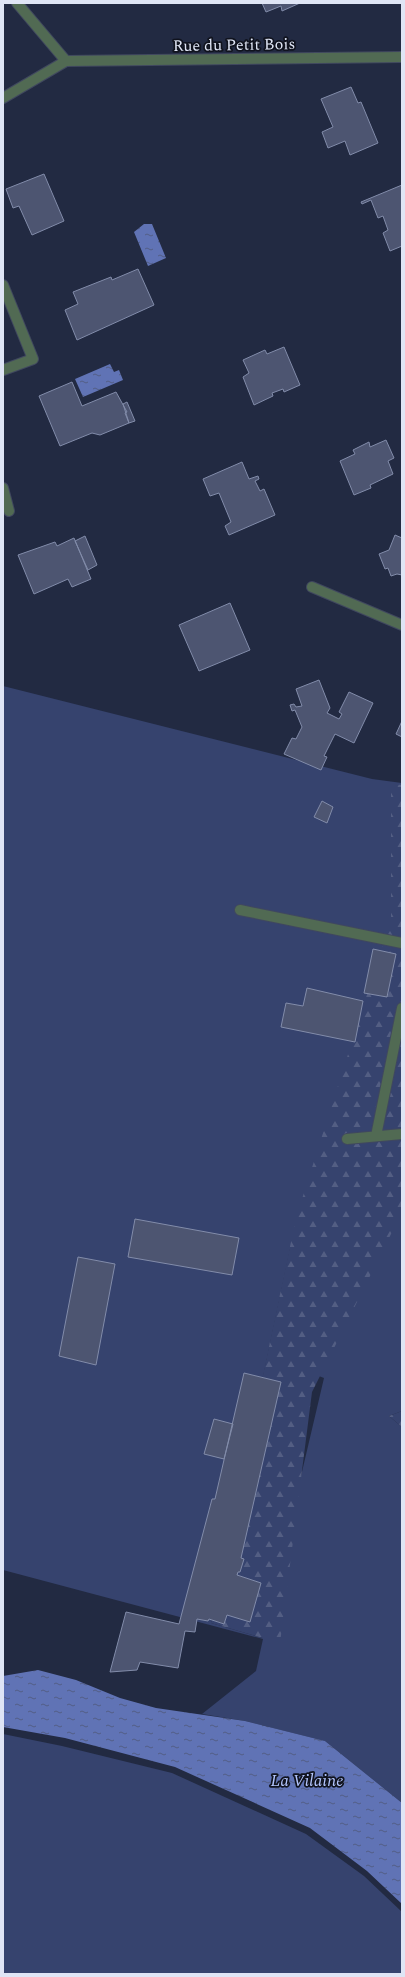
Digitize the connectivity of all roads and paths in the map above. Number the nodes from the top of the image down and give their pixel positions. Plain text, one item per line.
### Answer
1 (17, 3) edge
2 (402, 57) edge
3 (66, 60) junction
4 (3, 98) edge
5 (3, 285) edge
6 (3, 370) edge
7 (3, 488) edge
8 (9, 511) dead end
9 (312, 587) dead end
10 (402, 625) edge
11 (240, 910) dead end
12 (402, 943) edge
13 (402, 1008) edge
14 (402, 1134) edge
15 (376, 1136) junction
16 (347, 1139) dead end

1 - 3 street
2 - 3 street, Rue du Petit Bois
3 - 4 street
5 - 6 street
7 - 8 street
9 - 10 street
11 - 12 street
13 - 15 street
14 - 15 street
15 - 16 street

